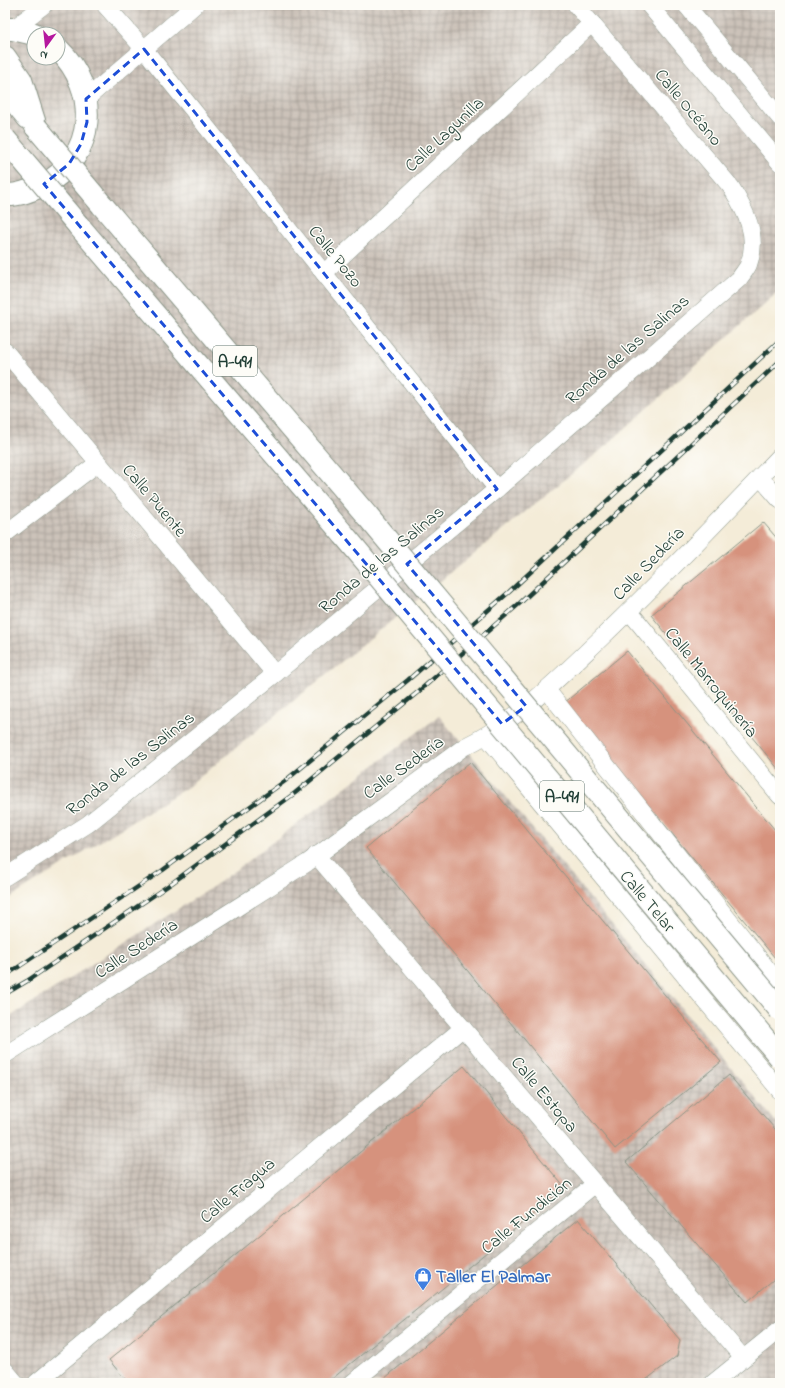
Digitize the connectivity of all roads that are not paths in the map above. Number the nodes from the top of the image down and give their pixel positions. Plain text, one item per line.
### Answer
1 (44, 5) edge
2 (106, 5) edge
3 (195, 5) edge
4 (576, 5) edge
5 (649, 5) edge
6 (686, 5) edge
7 (592, 23) junction
8 (9, 29) edge
9 (26, 32) edge
10 (144, 49) junction
11 (5, 57) edge
12 (66, 57) edge
13 (5, 90) edge
14 (86, 99) junction
15 (780, 118) edge
16 (36, 127) junction
17 (5, 139) edge
18 (780, 163) edge
19 (5, 195) edge
20 (753, 244) joint
21 (324, 273) junction
22 (5, 351) edge
23 (780, 456) edge
24 (98, 463) junction
25 (760, 477) junction
26 (497, 489) junction
27 (780, 500) edge
28 (5, 534) edge
29 (629, 611) junction
30 (275, 674) junction
31 (547, 690) junction
32 (486, 736) junction
33 (780, 796) edge
34 (316, 855) junction
35 (5, 876) edge
36 (780, 985) edge
37 (780, 1010) edge
38 (463, 1028) junction
39 (5, 1055) edge
40 (780, 1057) edge
41 (780, 1091) edge
42 (596, 1184) junction
43 (780, 1329) edge
44 (743, 1358) junction
45 (5, 1370) edge
46 (16, 1383) edge
47 (36, 1383) edge
48 (352, 1383) edge
49 (713, 1383) edge

1 - 8 street
2 - 10 street, Calle Pozo
3 - 10 street
4 - 7 street, Calle Océano
5 - 18 street
6 - 15 street
7 - 20 street, Calle Océano
7 - 21 street, Calle Lagunilla
8 - 9 main road
10 - 14 street
10 - 21 street, Calle Pozo
11 - 16 main road
12 - 14 main road
13 - 16 main road, A-491
14 - 19 main road
16 - 37 main road, A-491, bridge
17 - 40 main road, A-491, bridge
20 - 26 street, Ronda de las Salinas
21 - 26 street, Calle Pozo
22 - 24 street, Calle Puente
23 - 25 street, Calle Sedería
24 - 28 street
24 - 30 street, Calle Puente
25 - 27 street
25 - 29 street, Calle Sedería
26 - 30 street, Ronda de las Salinas
29 - 31 street, Calle Sedería
29 - 33 street, Calle Marroquinería
30 - 35 street, Ronda de las Salinas
31 - 32 street, Calle Sedería
31 - 36 street
32 - 34 street, Calle Sedería
32 - 41 street, Calle Telar
34 - 38 street, Calle Estopa
34 - 39 street, Calle Sedería
38 - 42 street, Calle Estopa
38 - 47 street, Calle Fragua
42 - 44 street, Calle Estopa
42 - 48 street, Calle Fundición
43 - 44 street
44 - 49 street
45 - 46 street

